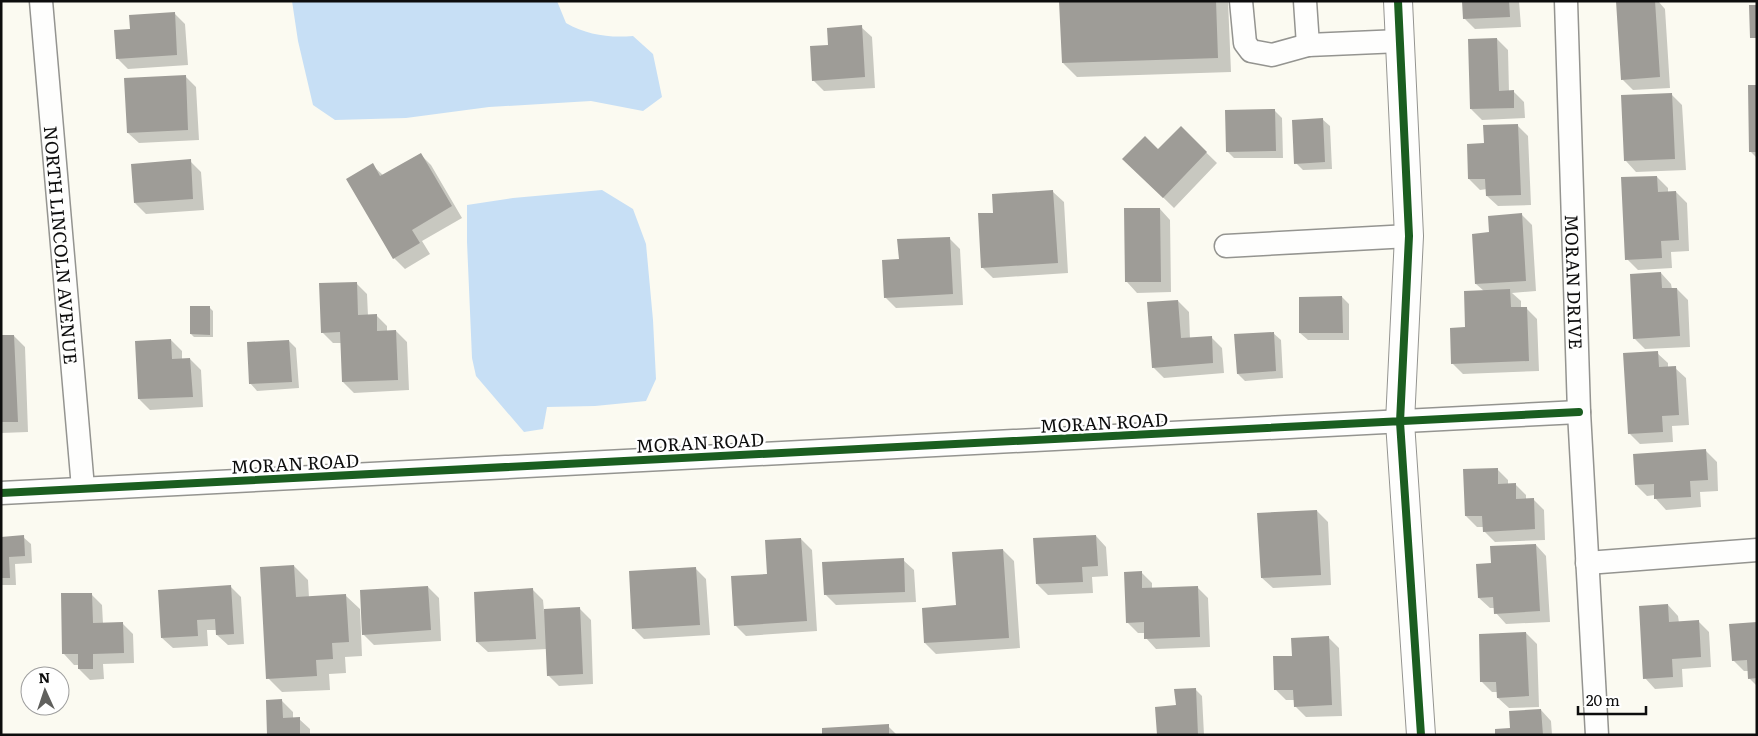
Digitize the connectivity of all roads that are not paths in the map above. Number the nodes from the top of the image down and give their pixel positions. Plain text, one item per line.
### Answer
1 (42, 1) edge
2 (1241, 1) edge
3 (1305, 1) edge
4 (1398, 1) edge
5 (1566, 1) edge
6 (1400, 41) junction
7 (1308, 45) junction
8 (1408, 236) junction
9 (1226, 246) dead end
10 (1579, 412) junction
11 (1400, 422) junction
12 (83, 488) junction
13 (1, 492) edge
14 (1757, 550) edge
15 (1587, 563) junction
16 (1421, 735) edge
17 (1597, 735) edge

1 - 12 street, NORTH LINCOLN AVENUE
2 - 7 street
3 - 7 street
4 - 6 street
5 - 10 street, MORAN DRIVE
6 - 7 street
6 - 8 street
8 - 9 street
8 - 11 street
10 - 11 street, MORAN ROAD
10 - 15 street, MORAN DRIVE
11 - 12 street, MORAN ROAD
11 - 16 street
12 - 13 street, MORAN ROAD
14 - 15 street
15 - 17 street, MORAN DRIVE

